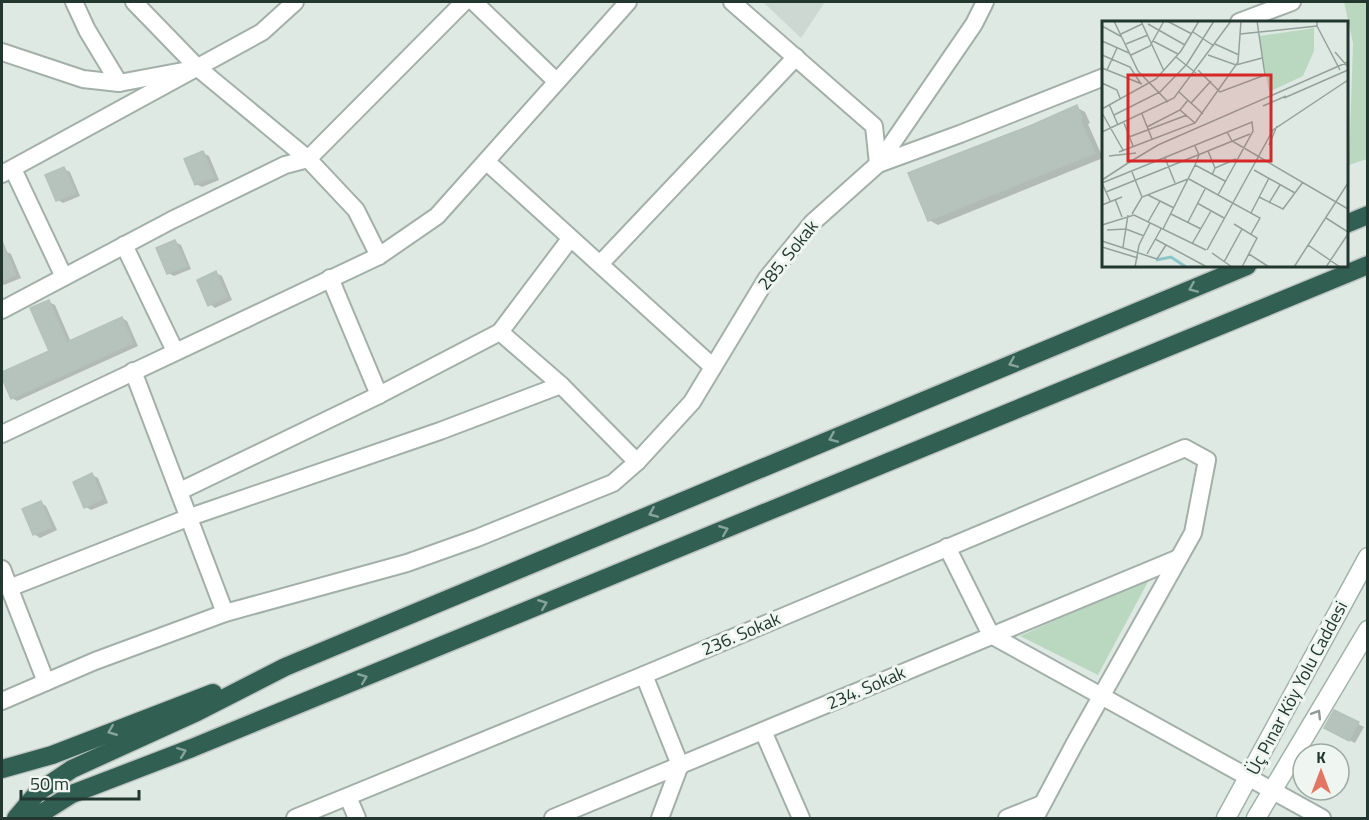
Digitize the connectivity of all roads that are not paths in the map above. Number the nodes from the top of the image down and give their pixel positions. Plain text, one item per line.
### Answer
1 (74, 2) edge
2 (134, 2) edge
3 (295, 2) edge
4 (464, 2) edge
5 (474, 2) edge
6 (628, 2) edge
7 (732, 2) edge
8 (985, 2) edge
9 (1292, 2) edge
10 (1242, 21) edge
11 (2, 52) edge
12 (796, 57) junction
13 (198, 68) junction
14 (1102, 77) edge
15 (556, 81) junction
16 (119, 82) junction
17 (308, 159) junction
18 (486, 162) junction
19 (878, 164) junction
20 (7, 171) edge
21 (570, 239) junction
22 (124, 245) junction
23 (379, 256) junction
24 (600, 264) junction
25 (1368, 264) edge
26 (1245, 267) edge
27 (64, 277) junction
28 (330, 278) junction
29 (2, 310) edge
30 (500, 332) junction
31 (175, 351) junction
32 (713, 367) junction
33 (133, 371) junction
34 (561, 385) junction
35 (379, 395) junction
36 (2, 434) edge
37 (637, 462) junction
38 (180, 492) junction
39 (190, 517) junction
40 (947, 547) junction
41 (1368, 557) edge
42 (1179, 558) junction
43 (2, 569) edge
44 (9, 588) junction
45 (225, 614) junction
46 (1368, 630) edge
47 (991, 635) junction
48 (285, 667) junction
49 (644, 675) junction
50 (46, 682) junction
51 (1102, 694) junction
52 (2, 700) edge
53 (763, 731) junction
54 (680, 765) junction
55 (2, 769) edge
56 (1249, 777) junction
57 (1272, 789) junction
58 (348, 796) junction
59 (1038, 812) edge
60 (16, 819) edge
61 (34, 819) edge
62 (296, 819) edge
63 (357, 819) edge
64 (553, 819) edge
65 (660, 819) edge
66 (801, 819) edge
67 (1007, 819) edge
68 (1226, 819) edge
69 (1256, 819) edge
70 (1322, 819) edge

1 - 16 street
2 - 13 street
3 - 13 street
4 - 17 street
5 - 15 street
6 - 15 street
7 - 12 street
8 - 19 street, 285. Sokak
9 - 10 street
11 - 16 street
12 - 19 street
12 - 24 street
13 - 16 street
13 - 17 street
13 - 20 street
14 - 19 street
15 - 18 street
17 - 22 street
17 - 23 street
18 - 21 street
18 - 23 street
19 - 32 street, 285. Sokak
20 - 27 street
21 - 24 street
21 - 30 street
22 - 27 street
22 - 31 street
23 - 28 street
24 - 32 street
61 -> 25 highway
26 -> 48 highway
27 - 29 street
28 - 31 street
28 - 35 street
30 - 34 street
30 - 35 street
31 - 33 street
32 - 37 street, 285. Sokak
33 - 36 street
33 - 38 street
34 - 37 street
34 - 39 street
35 - 38 street
37 - 45 street, 285. Sokak
38 - 39 street
39 - 44 street
39 - 45 street
40 - 42 street, 236. Sokak
40 - 47 street
40 - 49 street, 236. Sokak
41 - 56 main road, Üç Pınar Köy Yolu Caddesi
42 - 47 street, 234. Sokak
42 - 51 street
43 - 44 street
44 - 50 street
45 - 50 street, 285. Sokak
57 -> 46 main road, Üç Pınar Köy Yolu Caddesi
47 - 51 street
47 - 53 street, 234. Sokak
48 -> 55 highway
48 - 60 highway
49 - 54 street
49 - 58 street, 236. Sokak
50 - 52 street, 285. Sokak
51 - 56 street
51 - 59 street
53 - 54 street, 234. Sokak
53 - 66 street
54 - 64 street, 234. Sokak
54 - 65 street
56 - 57 street
56 - 68 main road, Üç Pınar Köy Yolu Caddesi
57 - 69 main road, Üç Pınar Köy Yolu Caddesi
57 - 70 street
58 - 62 street, 236. Sokak
58 - 63 street
59 - 67 street

